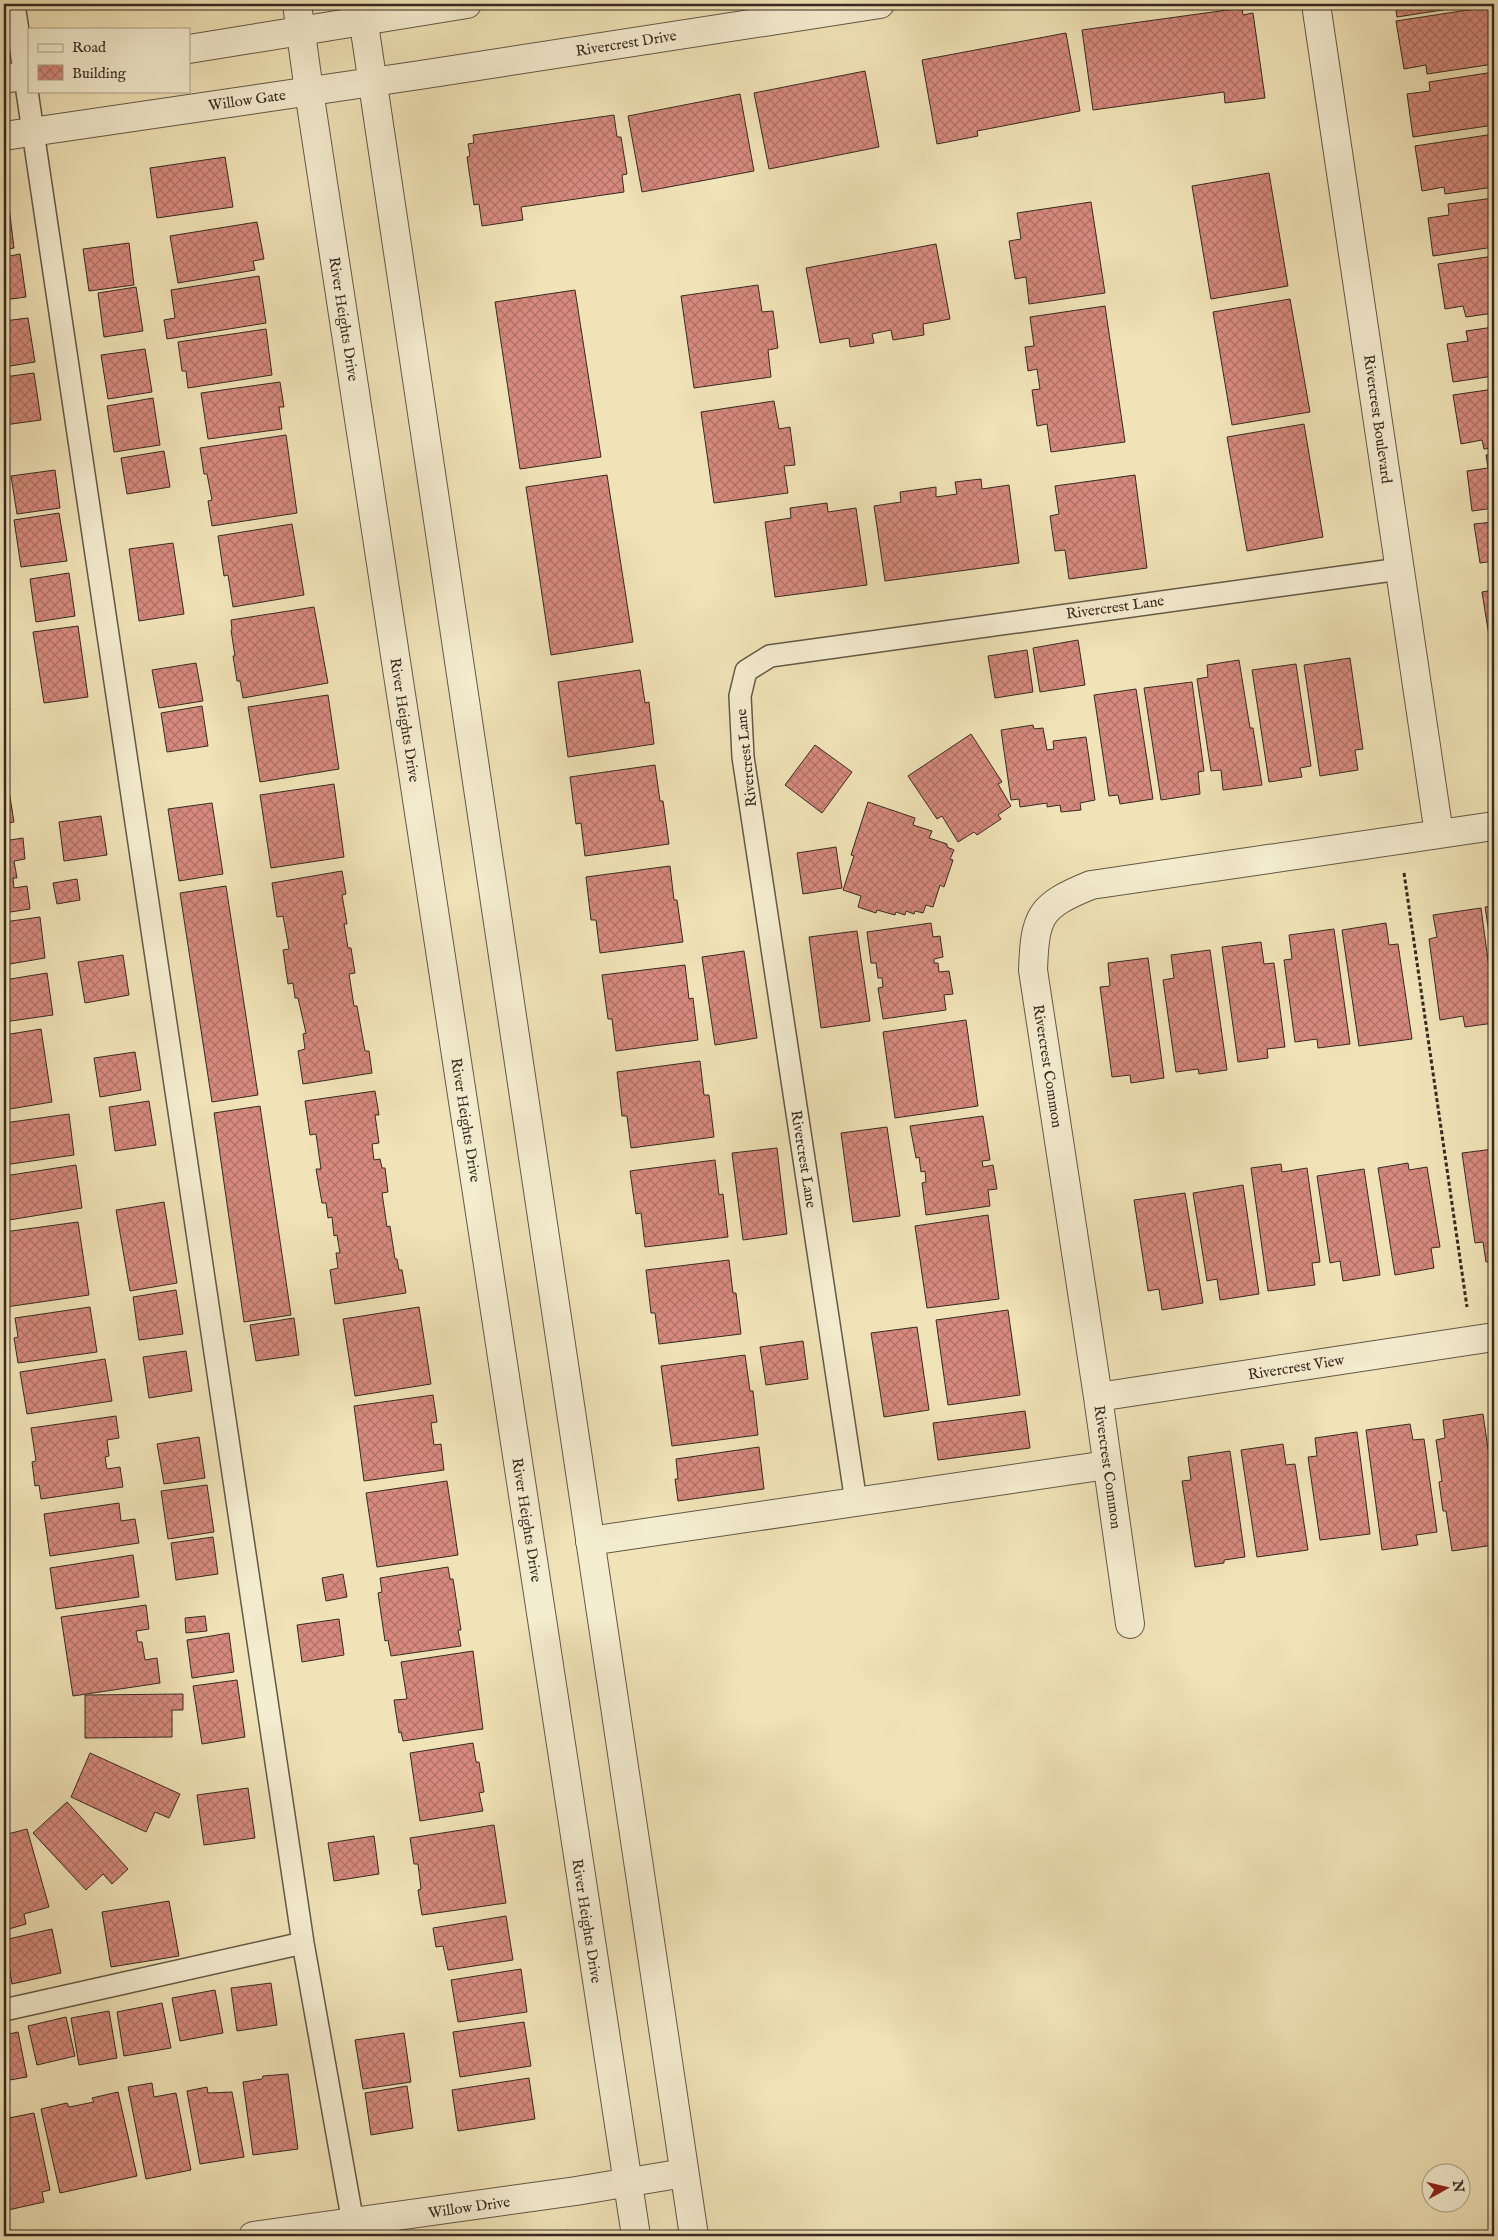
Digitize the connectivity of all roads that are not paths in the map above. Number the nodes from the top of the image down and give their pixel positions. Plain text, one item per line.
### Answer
1 (14, 4) edge
2 (297, 4) edge
3 (467, 4) edge
4 (880, 4) edge
5 (1316, 4) edge
6 (362, 12) edge
7 (301, 31) junction
8 (190, 48) edge
9 (19, 77) edge
10 (372, 82) junction
11 (309, 91) junction
12 (33, 132) junction
13 (4, 136) edge
14 (1400, 569) junction
15 (1494, 826) edge
16 (1439, 834) junction
17 (1494, 1337) edge
18 (1098, 1397) junction
19 (1107, 1465) junction
20 (856, 1502) junction
21 (590, 1541) junction
22 (1130, 1624) dead end
23 (303, 1943) junction
24 (4, 2010) edge
25 (684, 2173) junction
26 (627, 2184) junction
27 (353, 2223) junction
28 (253, 2236) edge
29 (636, 2236) edge
30 (694, 2236) edge

1 - 9 lane
2 - 7 street, River Heights Drive
3 - 6 street
4 - 10 street, Rivercrest Drive
5 - 14 street, Rivercrest Boulevard
6 - 7 street
6 - 10 street
7 - 8 street
7 - 11 street, River Heights Drive
9 - 12 lane
10 - 11 street, Willow Gate
10 - 21 street
11 - 12 street, Willow Gate
11 - 26 street, River Heights Drive
12 - 13 street, Willow Gate
12 - 23 lane
14 - 16 street, Rivercrest Boulevard
14 - 20 lane, Rivercrest Lane
15 - 16 street, Rivercrest Common
16 - 18 street, Rivercrest Common
17 - 18 street, Rivercrest View
18 - 19 street, Rivercrest Common
19 - 20 street
19 - 22 street, Rivercrest Common
20 - 21 street
21 - 25 street
23 - 24 lane
23 - 27 lane
25 - 26 street, Willow Drive
25 - 30 street
26 - 27 street, Willow Drive
26 - 29 street, River Heights Drive
27 - 28 street, Willow Drive

